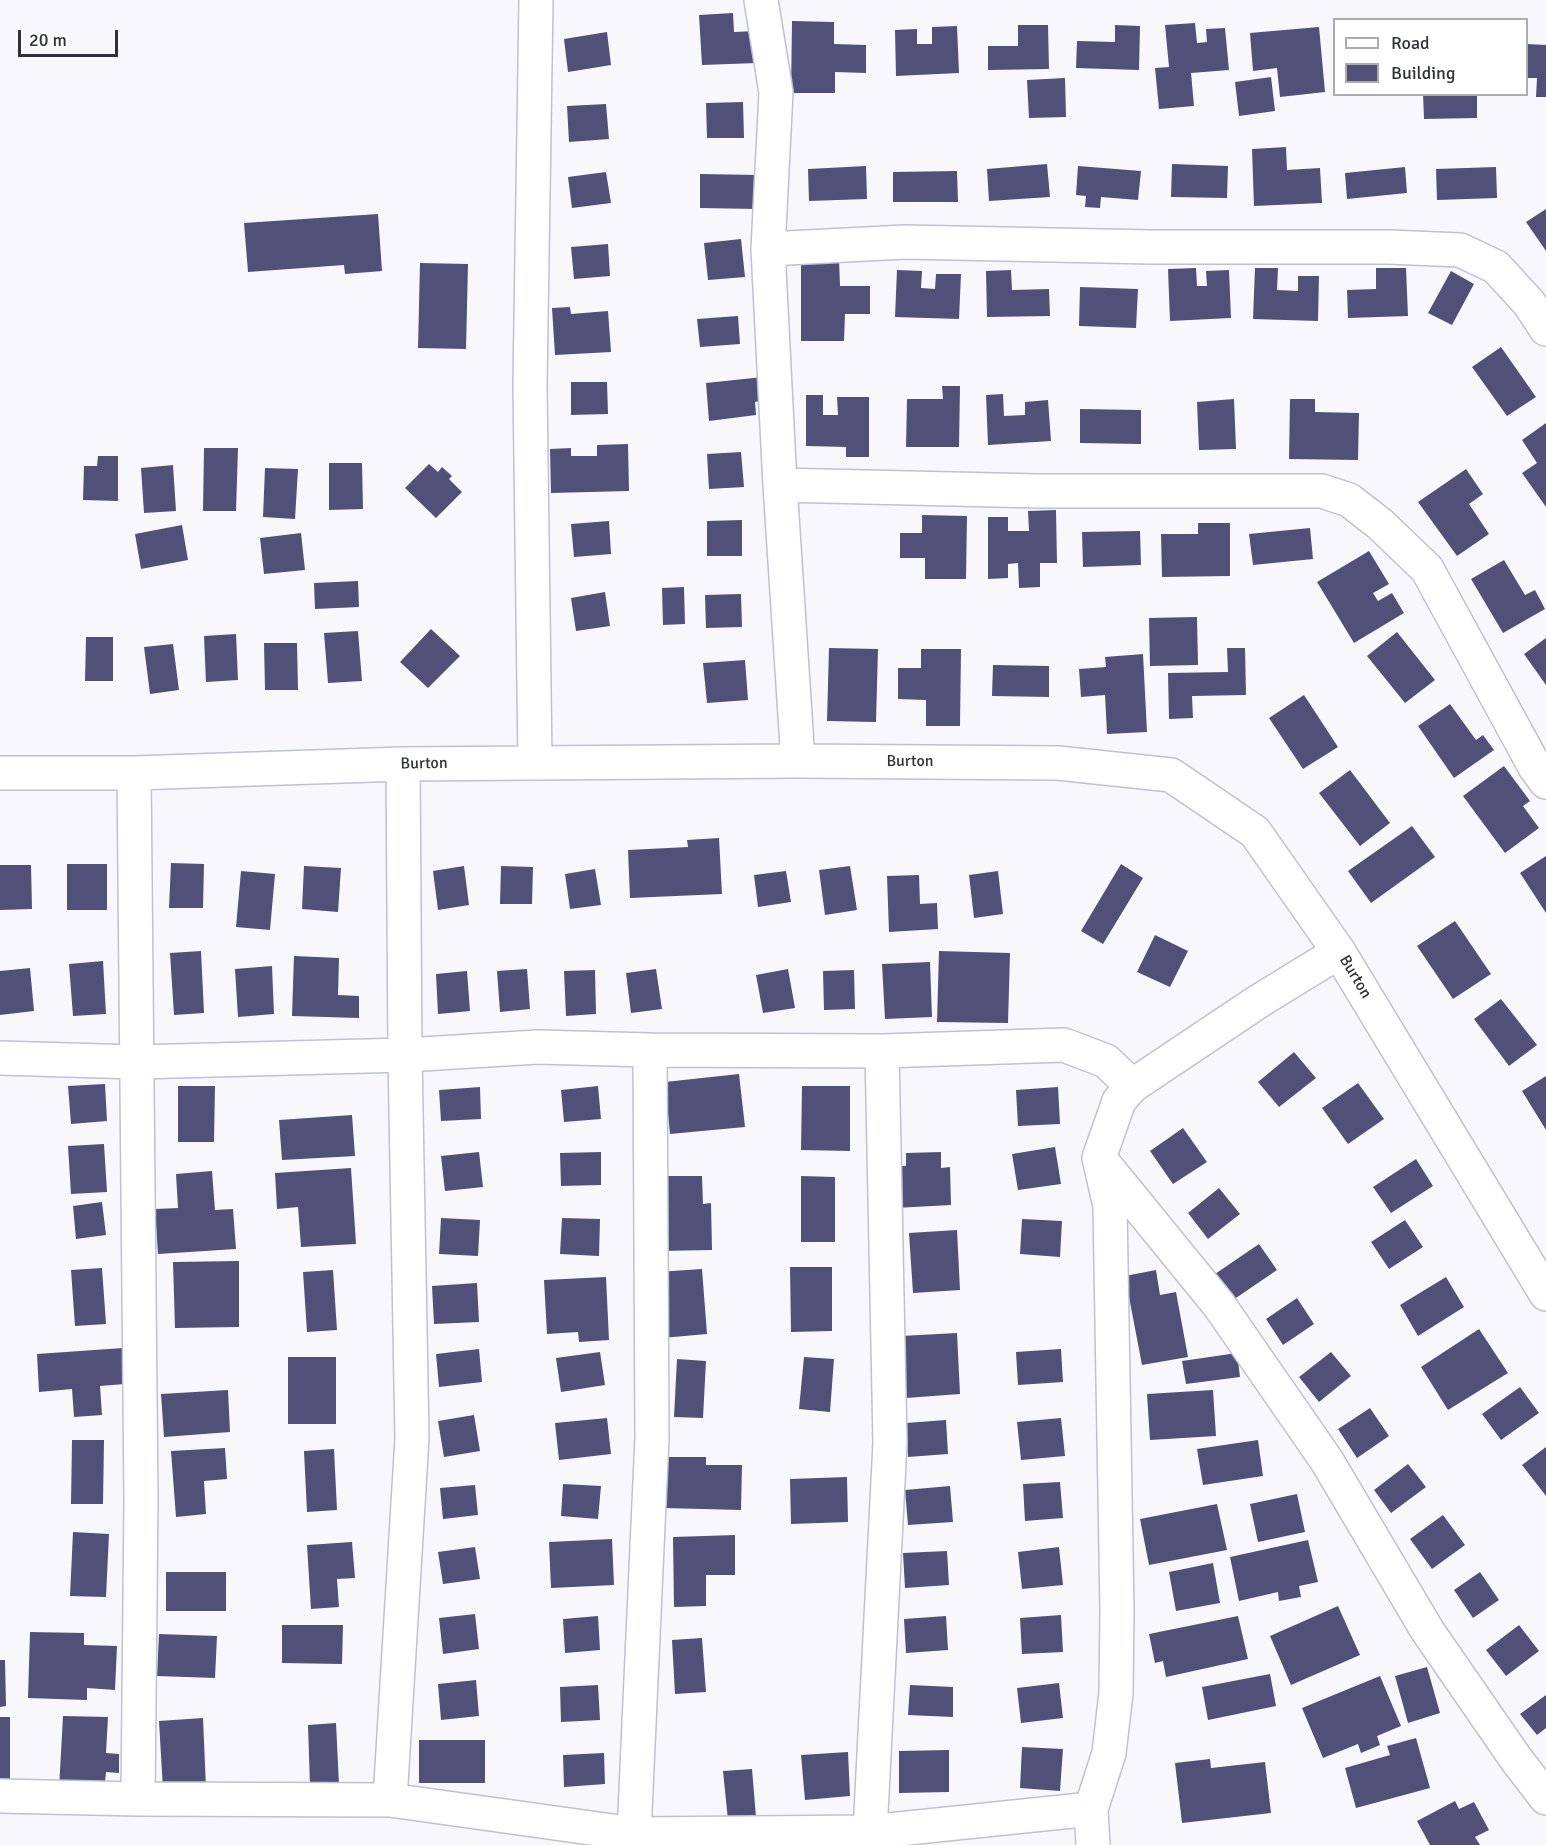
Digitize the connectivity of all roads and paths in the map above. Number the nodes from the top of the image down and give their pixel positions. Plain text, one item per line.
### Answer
1 (536, 0) edge
2 (761, 0) edge
3 (768, 249) junction
4 (1546, 329) edge
5 (780, 485) junction
6 (798, 761) junction
7 (535, 763) junction
8 (403, 764) junction
9 (0, 772) edge
10 (134, 773) junction
11 (1546, 782) edge
12 (1339, 952) junction
13 (650, 1050) junction
14 (882, 1051) junction
15 (405, 1054) junction
16 (0, 1058) edge
17 (136, 1062) junction
18 (1132, 1086) junction
19 (1099, 1158) junction
20 (1546, 1294) edge
21 (0, 1796) edge
22 (1546, 1798) edge
23 (138, 1799) junction
24 (390, 1800) junction
25 (1091, 1809) junction
26 (870, 1832) junction
27 (634, 1833) junction
28 (1093, 1845) edge

1 - 7 street
2 - 3 street
3 - 4 street
3 - 5 street
5 - 6 street
5 - 11 street
6 - 7 street, Burton
6 - 12 street, Burton
7 - 8 street, Burton
8 - 10 street, Burton
8 - 15 street
9 - 10 street, Burton
10 - 17 street
12 - 18 street
12 - 20 street, Burton
13 - 14 street
13 - 15 street
13 - 27 street
14 - 18 street
14 - 26 street
15 - 17 street
15 - 24 street
16 - 17 street
17 - 23 street
18 - 19 street
19 - 22 street
19 - 25 street
21 - 23 street
23 - 24 street
24 - 27 street
25 - 26 street
25 - 28 street
26 - 27 street

